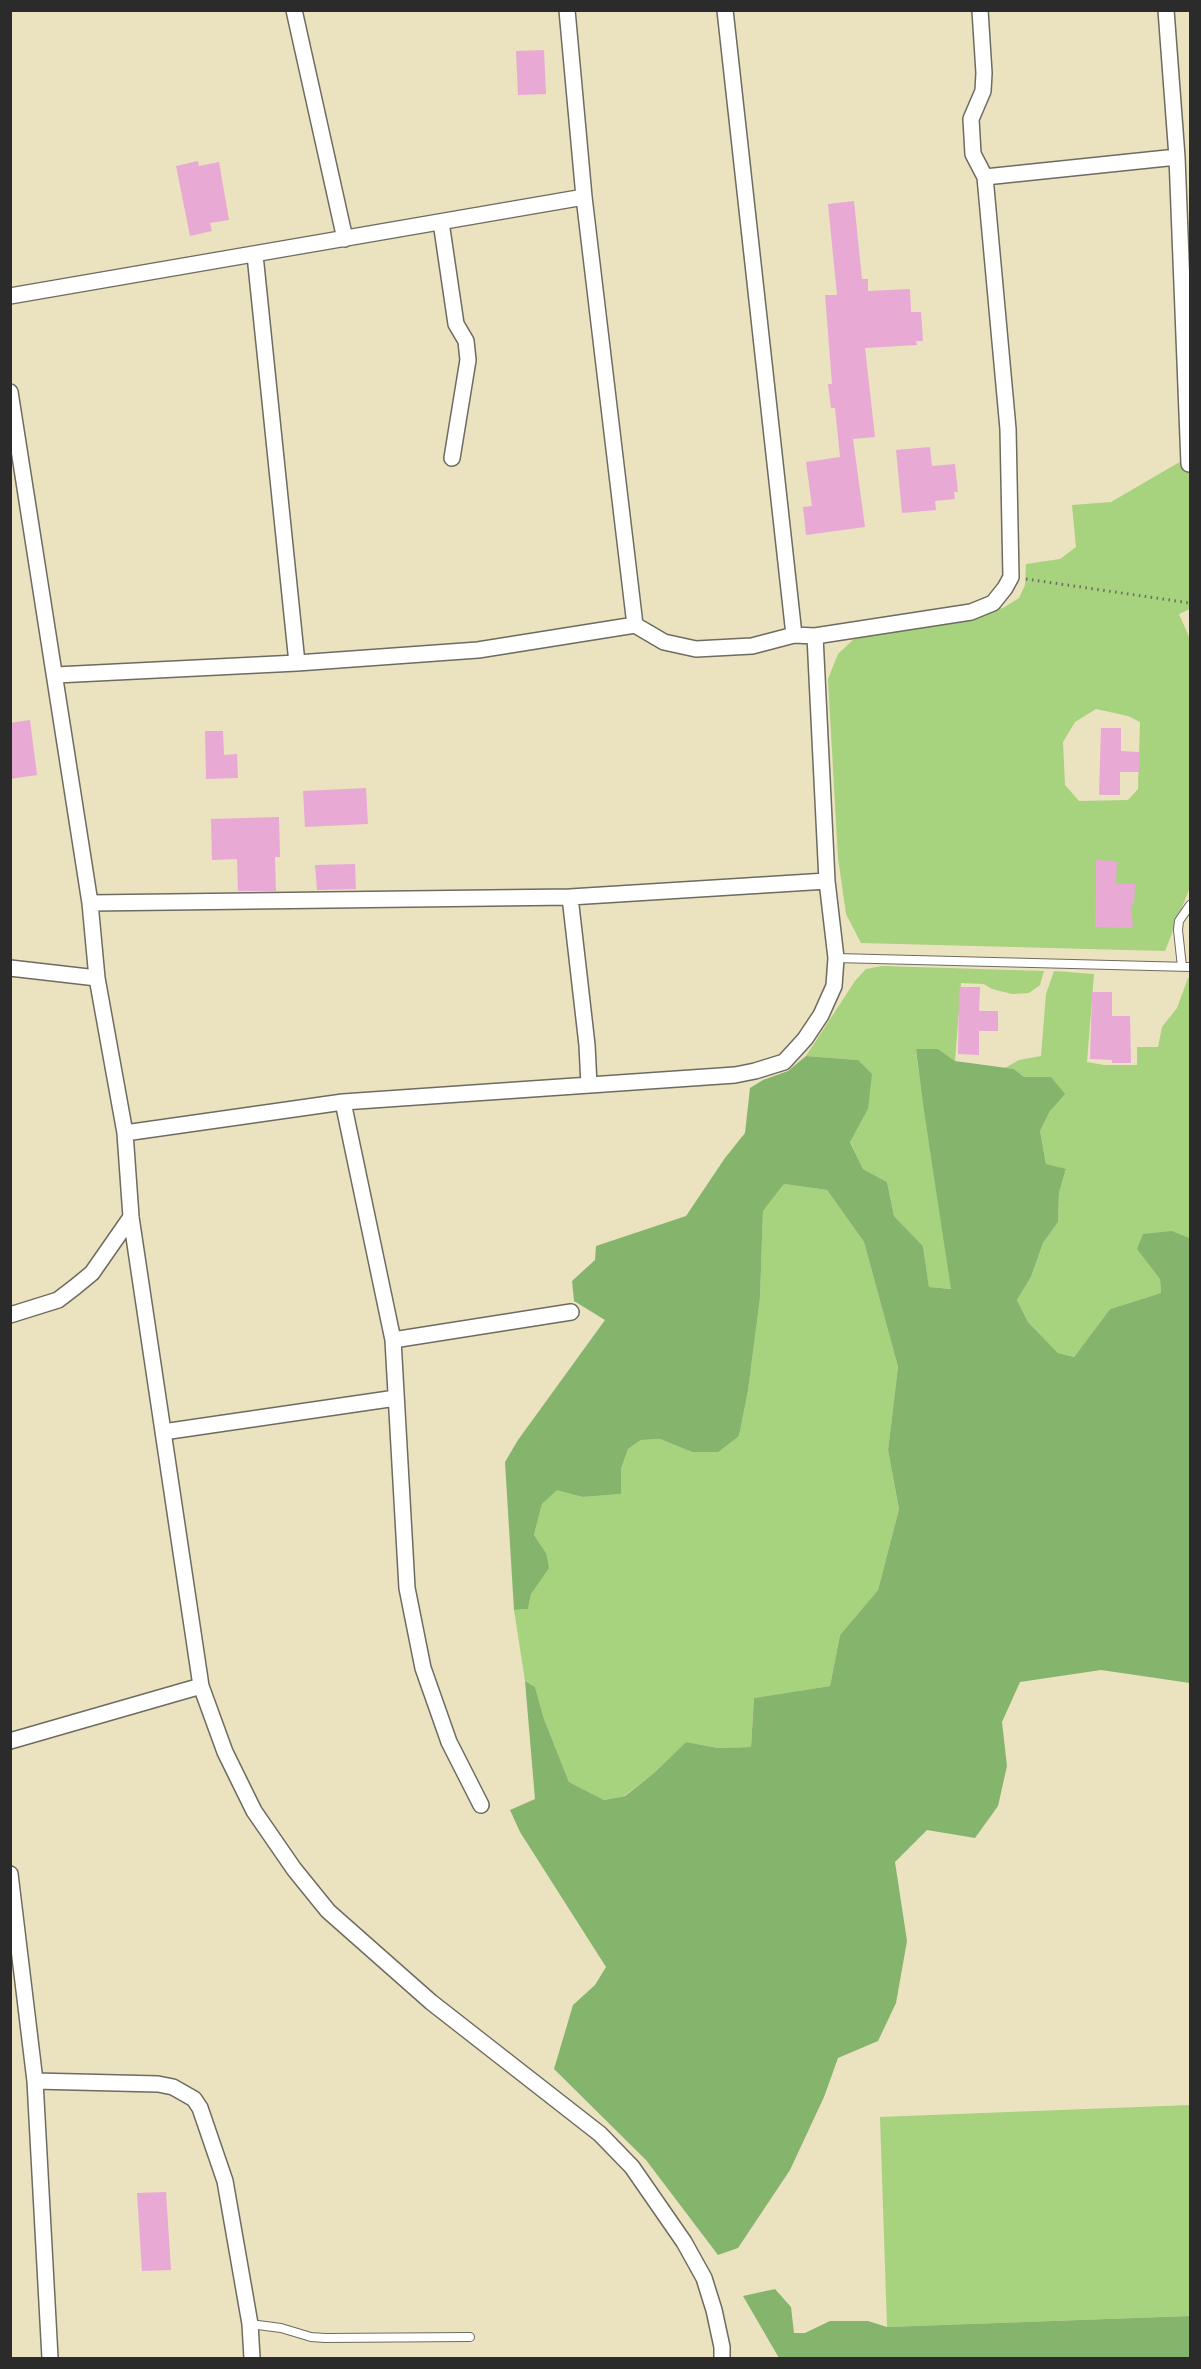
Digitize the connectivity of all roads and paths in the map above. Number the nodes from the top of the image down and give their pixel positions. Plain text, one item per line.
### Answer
1 (294, 10) edge
2 (567, 10) edge
3 (725, 10) edge
4 (980, 10) edge
5 (1166, 10) edge
6 (1177, 157) junction
7 (985, 177) junction
8 (584, 197) junction
9 (441, 222) junction
10 (345, 239) junction
11 (255, 255) junction
12 (10, 296) edge
13 (10, 392) edge
14 (452, 458) dead end
15 (1189, 464) dead end
16 (1011, 577) junction
17 (1191, 603) edge
18 (635, 625) junction
19 (794, 635) junction
20 (815, 636) junction
21 (297, 663) junction
22 (56, 675) junction
23 (827, 881) junction
24 (570, 897) junction
25 (90, 903) junction
26 (1191, 905) edge
27 (836, 958) junction
28 (1186, 967) edge
29 (10, 968) edge
30 (97, 978) junction
31 (589, 1085) junction
32 (343, 1102) junction
33 (125, 1133) junction
34 (131, 1217) junction
35 (571, 1312) dead end
36 (10, 1315) edge
37 (393, 1340) junction
38 (396, 1398) junction
39 (163, 1432) junction
40 (201, 1686) junction
41 (10, 1741) edge
42 (481, 1805) dead end
43 (10, 1874) edge
44 (34, 2081) junction
45 (250, 2324) junction
46 (470, 2337) dead end
47 (50, 2358) edge
48 (252, 2358) edge
49 (722, 2358) edge

1 - 10 street
2 - 8 street
3 - 19 street
4 - 7 street
5 - 6 street
6 - 7 street
6 - 15 street
7 - 16 street
8 - 9 street
8 - 18 street
9 - 10 street
9 - 14 street
10 - 11 street
11 - 12 street
11 - 21 street
13 - 22 street
16 - 17 path
16 - 20 street
18 - 19 street
18 - 21 street
19 - 20 street
20 - 23 street
21 - 22 street
22 - 25 street
23 - 24 street
23 - 27 street
24 - 25 street
24 - 31 street
25 - 30 street
26 - 28 lane
27 - 28 lane
27 - 31 street
29 - 30 street
30 - 33 street
31 - 32 street
32 - 33 street
32 - 37 street
33 - 34 street
34 - 36 street
34 - 39 street
35 - 37 street
37 - 38 street
38 - 39 street
38 - 42 street
39 - 40 street
40 - 41 street
40 - 49 street
43 - 44 street
44 - 45 street
44 - 47 street
45 - 46 lane
45 - 48 street

